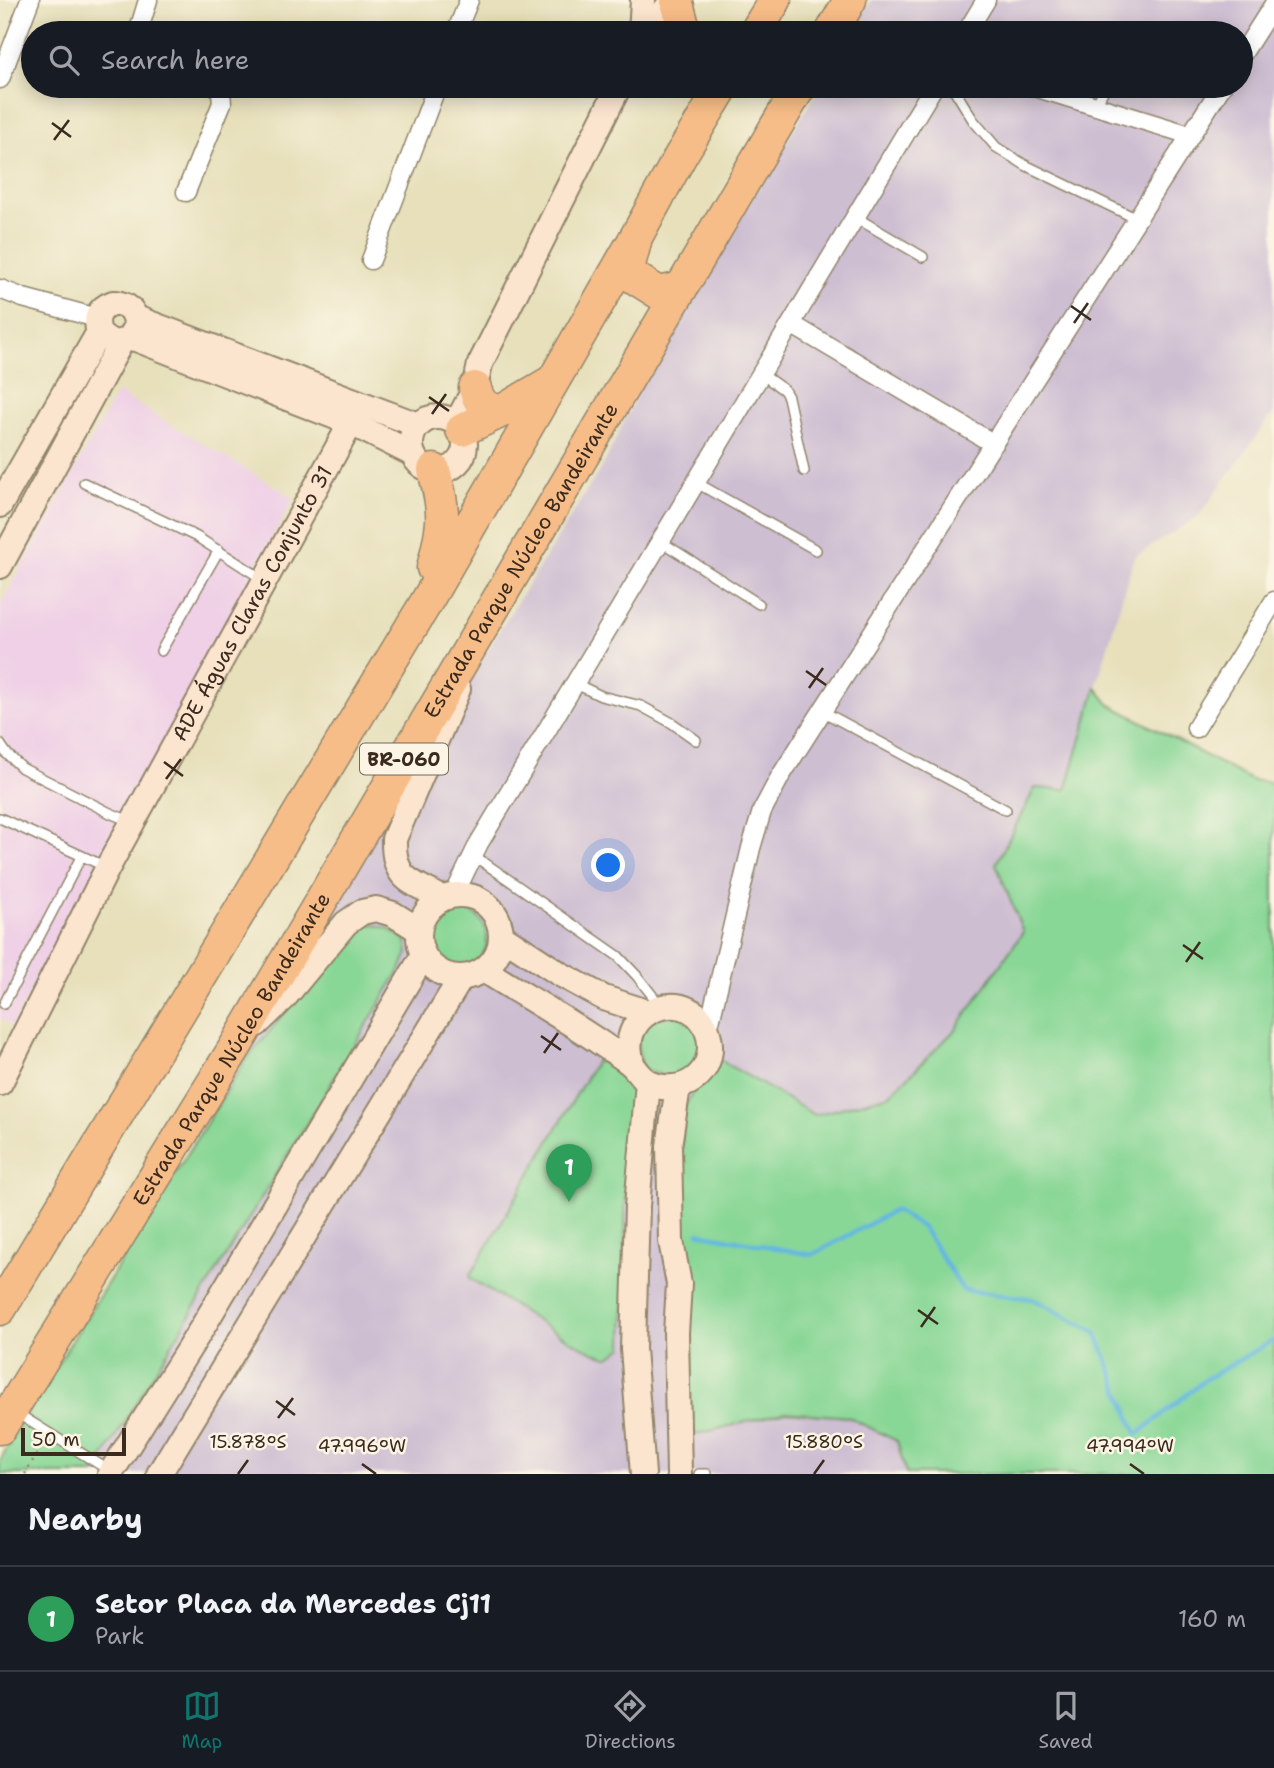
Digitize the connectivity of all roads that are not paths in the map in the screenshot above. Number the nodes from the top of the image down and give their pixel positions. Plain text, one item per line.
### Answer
1 (30, 0) edge
2 (148, 0) edge
3 (469, 0) edge
4 (643, 0) edge
5 (775, 0) edge
6 (850, 0) edge
7 (986, 0) edge
8 (675, 2) edge
9 (1274, 4) edge
10 (22, 21) edge
11 (140, 21) edge
12 (461, 21) edge
13 (641, 21) edge
14 (658, 21) edge
15 (681, 21) edge
16 (762, 21) edge
17 (838, 21) edge
18 (973, 21) edge
19 (21, 24) edge
20 (1253, 37) edge
21 (0, 79) edge
22 (222, 98) edge
23 (432, 98) edge
24 (613, 98) edge
25 (694, 98) edge
26 (716, 98) edge
27 (793, 98) edge
28 (927, 98) edge
29 (959, 98) edge
30 (1068, 98) edge
31 (1100, 98) edge
32 (1214, 98) edge
33 (1095, 107) junction
34 (1190, 135) junction
35 (681, 155) junction
36 (186, 192) dead end
37 (855, 217) junction
38 (1137, 219) junction
39 (636, 237) junction
40 (923, 257) dead end
41 (371, 260) dead end
42 (681, 288) junction
43 (0, 289) edge
44 (791, 324) junction
45 (98, 325) junction
46 (130, 332) junction
47 (760, 373) junction
48 (477, 376) junction
49 (553, 381) junction
50 (502, 411) junction
51 (351, 423) junction
52 (453, 424) junction
53 (418, 425) junction
54 (42, 431) junction
55 (994, 444) junction
56 (66, 446) junction
57 (424, 462) junction
58 (804, 471) dead end
59 (695, 482) junction
60 (84, 483) dead end
61 (0, 505) edge
62 (660, 541) junction
63 (219, 550) junction
64 (816, 550) dead end
65 (0, 566) edge
66 (266, 581) junction
67 (759, 604) dead end
68 (424, 606) junction
69 (1273, 606) edge
70 (485, 620) junction
71 (161, 651) dead end
72 (574, 683) junction
73 (822, 711) junction
74 (1196, 728) dead end
75 (696, 740) dead end
76 (0, 744) edge
77 (1006, 810) dead end
78 (0, 818) edge
79 (132, 822) junction
80 (473, 855) junction
81 (82, 857) junction
82 (108, 867) junction
83 (448, 897) junction
84 (419, 930) junction
85 (502, 936) junction
86 (423, 956) junction
87 (472, 974) junction
88 (559, 974) junction
89 (4, 1004) dead end
90 (541, 1006) junction
91 (654, 1009) junction
92 (708, 1030) junction
93 (237, 1044) junction
94 (640, 1074) junction
95 (0, 1083) edge
96 (678, 1087) junction
97 (37, 1248) junction
98 (0, 1276) edge
99 (0, 1309) edge
100 (202, 1328) junction
101 (237, 1346) junction
102 (186, 1354) junction
103 (217, 1378) junction
104 (6, 1419) edge
105 (111, 1473) edge
106 (159, 1474) edge
107 (643, 1474) edge
108 (678, 1474) edge
109 (699, 1474) edge
110 (707, 1474) edge

1 - 10 street
2 - 11 street
3 - 12 street
4 - 13 street
5 - 16 highway
6 - 17 highway
7 - 18 street
8 - 14 street
8 - 15 highway
9 - 20 street
19 - 21 street
22 - 36 street
23 - 41 street
24 - 48 street
25 - 35 highway
26 - 35 highway, BR-060
27 - 42 highway, Estrada Parque Núcleo Bandeirante / BR-060
28 - 37 street
29 - 38 lane
30 - 33 street
31 - 33 lane
32 - 34 street
33 - 34 street
34 - 38 street
35 - 39 highway, BR-060
37 - 40 lane
37 - 44 street
38 - 55 street
39 - 42 highway
39 - 49 highway, BR-060
42 - 70 highway, Estrada Parque Núcleo Bandeirante / BR-060
43 - 45 street
44 - 47 street
44 - 55 street
45 - 46 street
45 - 46 street
45 - 54 street
46 - 51 street
46 - 53 street
46 - 56 street
47 - 58 lane
47 - 59 street
48 - 50 highway
48 - 52 street
49 - 50 highway
49 - 68 highway, BR-060
50 - 52 highway
51 - 57 street
51 - 66 street, ADE Águas Claras Conjunto 31
52 - 53 street
52 - 57 street
53 - 57 street
54 - 56 street
54 - 61 street
55 - 73 street
56 - 65 street
57 - 68 highway
59 - 62 street
59 - 64 lane
60 - 63 lane
62 - 67 lane
62 - 72 street
63 - 66 lane
63 - 71 lane
66 - 79 street, ADE Águas Claras Conjunto 31
68 - 97 highway, BR-060
69 - 74 street
70 - 83 street
70 - 93 highway, Estrada Parque Núcleo Bandeirante / BR-060
72 - 75 lane
72 - 80 street
73 - 77 lane
73 - 92 street
76 - 79 lane
78 - 81 lane
79 - 82 street, ADE Águas Claras Conjunto 31
80 - 83 street
80 - 91 lane
81 - 82 lane
81 - 89 lane
82 - 95 street, ADE Águas Claras Conjunto 31
83 - 84 street
83 - 85 street
84 - 86 street
84 - 93 street
85 - 87 street
85 - 88 street
86 - 87 street
86 - 100 street
87 - 90 street
87 - 101 street
88 - 90 street
88 - 91 street
90 - 94 street
91 - 92 street
91 - 94 street
92 - 96 street
93 - 104 highway, Estrada Parque Núcleo Bandeirante / BR-060
94 - 96 street
94 - 107 street
96 - 108 street
97 - 98 street
97 - 99 highway, BR-060
100 - 101 street
100 - 102 street
101 - 103 street
102 - 103 street
102 - 105 street
103 - 106 street
104 - 105 lane
109 - 110 lane

